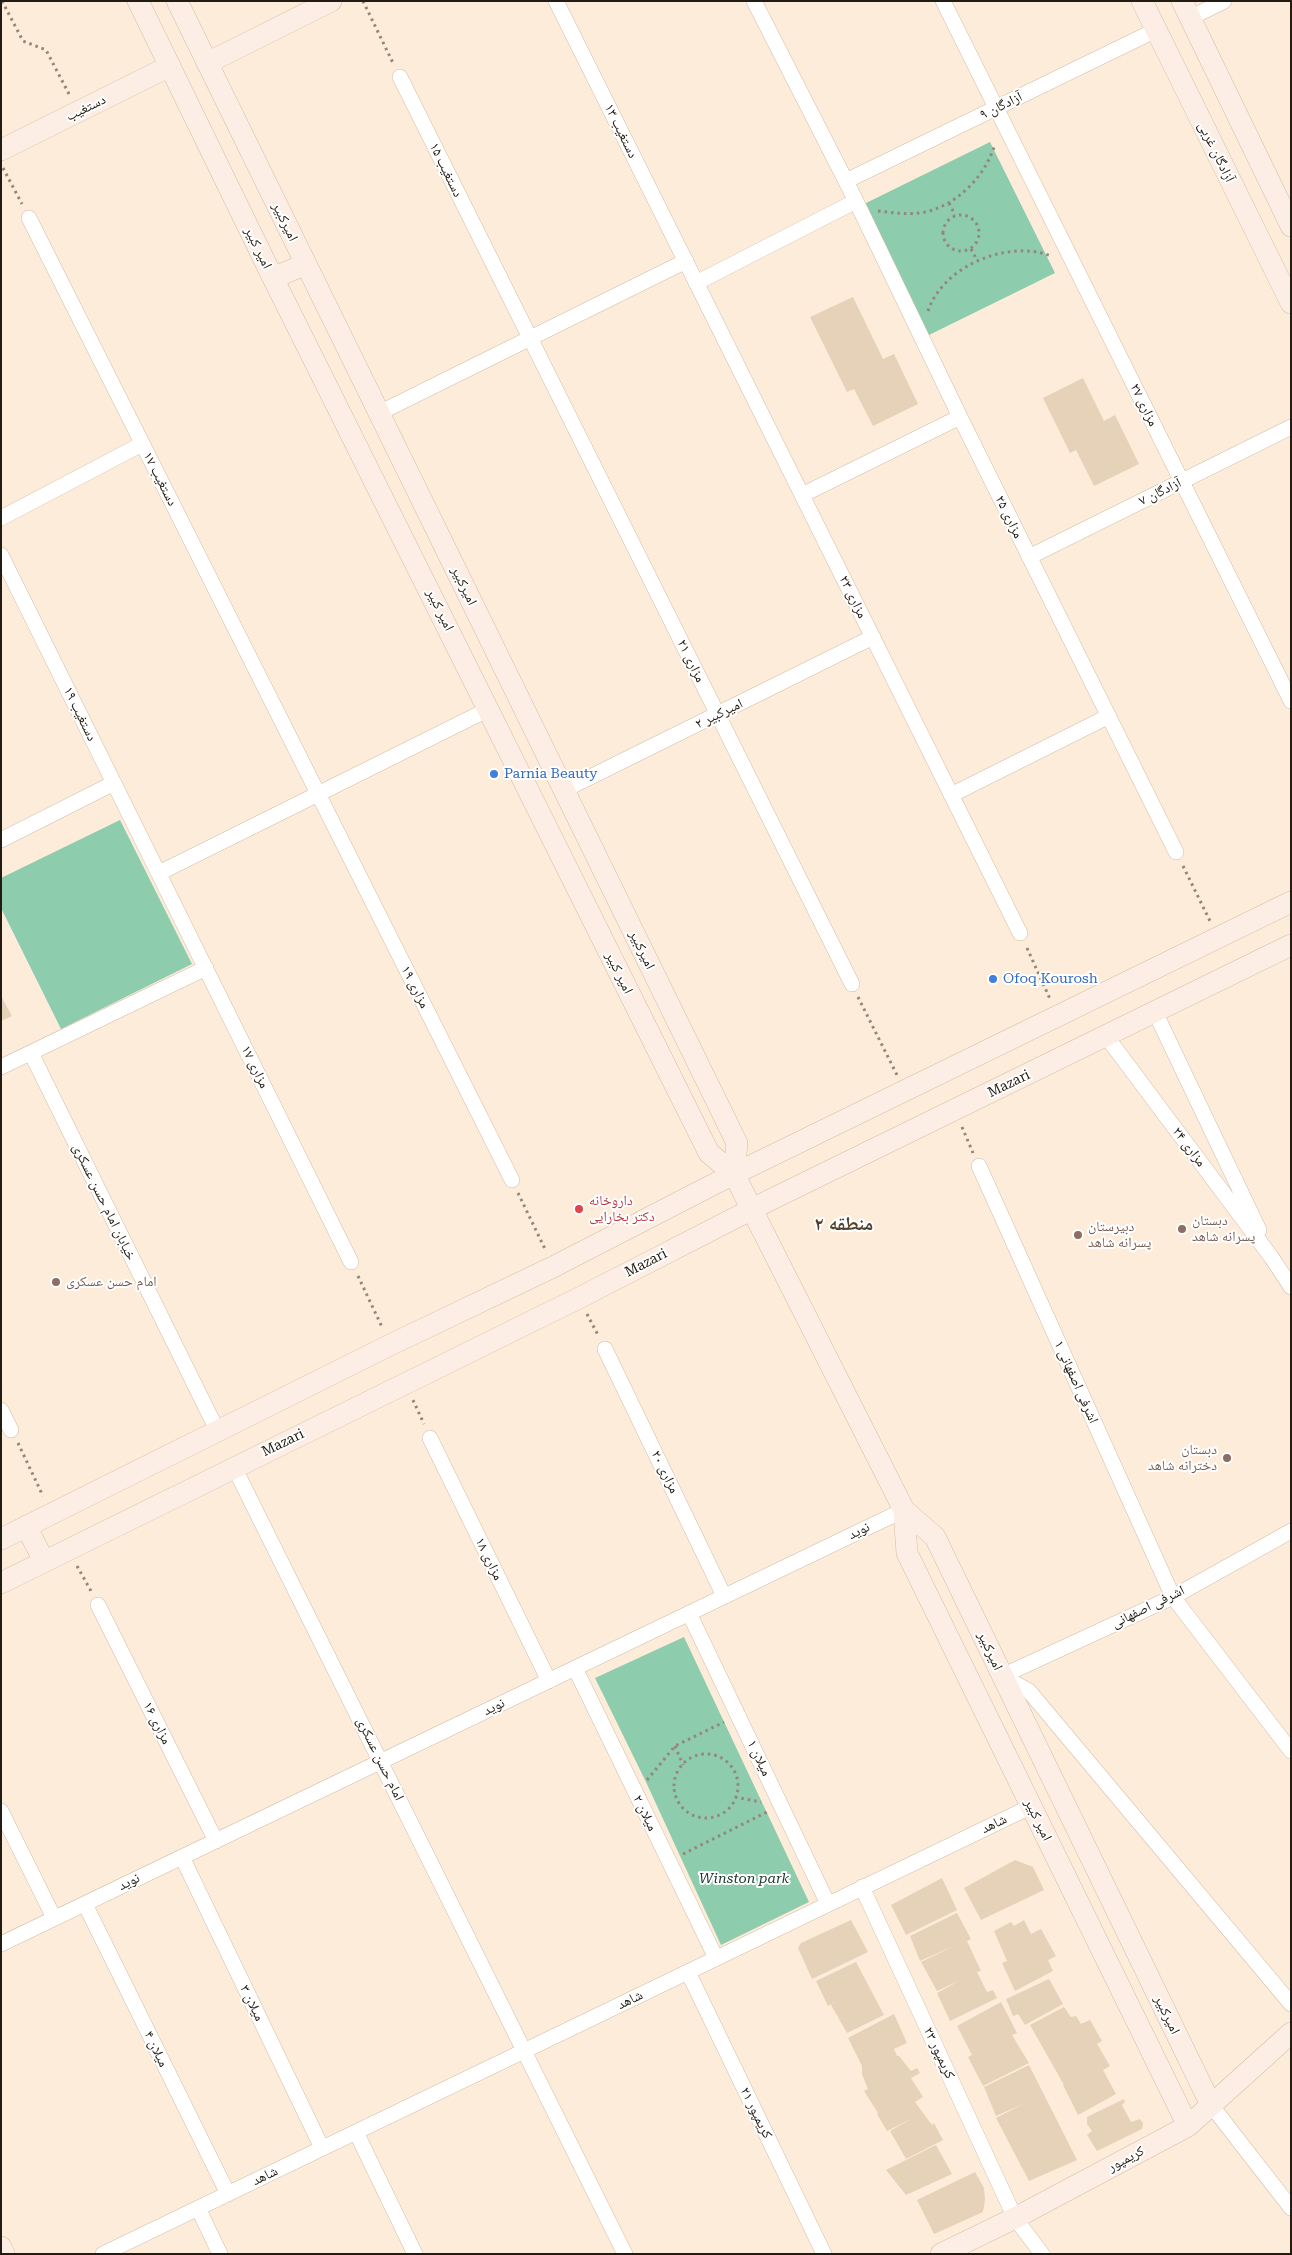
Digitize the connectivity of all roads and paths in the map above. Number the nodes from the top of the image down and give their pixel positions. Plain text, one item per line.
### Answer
1 (2, 1) edge
2 (138, 1) edge
3 (177, 1) edge
4 (331, 1) edge
5 (363, 1) edge
6 (556, 1) edge
7 (754, 1) edge
8 (944, 1) edge
9 (1142, 1) edge
10 (1224, 1) edge
11 (1186, 10) edge
12 (1156, 30) junction
13 (207, 63) junction
14 (170, 66) junction
15 (400, 77) joint
16 (998, 108) junction
17 (78, 112) junction
18 (1, 150) edge
19 (1, 164) edge
20 (846, 181) junction
21 (856, 201) junction
22 (949, 203) junction
23 (955, 216) junction
24 (29, 218) joint
25 (1291, 226) edge
26 (971, 249) junction
27 (977, 260) junction
28 (686, 261) junction
29 (306, 264) junction
30 (1075, 265) junction
31 (273, 278) junction
32 (696, 283) junction
33 (1290, 297) edge
34 (920, 336) junction
35 (530, 338) junction
36 (379, 413) junction
37 (960, 417) junction
38 (1291, 427) edge
39 (142, 444) junction
40 (1182, 482) junction
41 (802, 496) junction
42 (1, 518) edge
43 (1, 555) edge
44 (1029, 557) junction
45 (456, 570) junction
46 (427, 584) junction
47 (873, 637) junction
48 (1291, 701) edge
49 (489, 709) junction
50 (718, 714) junction
51 (1109, 716) junction
52 (114, 783) junction
53 (564, 790) junction
54 (318, 794) junction
55 (951, 795) junction
56 (1, 840) edge
57 (1176, 852) joint
58 (159, 873) junction
59 (1291, 902) edge
60 (1020, 933) joint
61 (1218, 937) junction
62 (1291, 945) edge
63 (206, 968) junction
64 (852, 984) joint
65 (1155, 1012) junction
66 (1058, 1016) junction
67 (1106, 1036) junction
68 (31, 1053) junction
69 (1, 1067) edge
70 (905, 1091) junction
71 (954, 1110) junction
72 (979, 1166) joint
73 (734, 1174) junction
74 (512, 1180) joint
75 (752, 1210) junction
76 (1272, 1258) junction
77 (351, 1262) joint
78 (553, 1267) junction
79 (1291, 1287) edge
80 (579, 1298) junction
81 (390, 1345) junction
82 (605, 1349) joint
83 (406, 1384) junction
84 (1, 1410) edge
85 (12, 1430) joint
86 (218, 1432) junction
87 (430, 1438) joint
88 (234, 1467) junction
89 (904, 1510) junction
90 (52, 1515) junction
91 (26, 1526) junction
92 (1291, 1531) edge
93 (1, 1539) edge
94 (68, 1550) junction
95 (44, 1561) junction
96 (1, 1583) edge
97 (724, 1596) junction
98 (1173, 1597) junction
99 (98, 1605) joint
100 (689, 1613) junction
101 (575, 1668) junction
102 (1002, 1676) junction
103 (549, 1681) junction
104 (738, 1715) junction
105 (675, 1746) junction
106 (1291, 1751) edge
107 (381, 1761) junction
108 (683, 1765) junction
109 (636, 1793) junction
110 (781, 1805) junction
111 (1032, 1806) junction
112 (1, 1811) edge
113 (216, 1840) junction
114 (182, 1857) junction
115 (669, 1861) junction
116 (862, 1887) junction
117 (85, 1904) junction
118 (828, 1904) junction
119 (54, 1918) junction
120 (1, 1944) edge
121 (716, 1958) junction
122 (688, 1972) junction
123 (1291, 2004) edge
124 (1291, 2033) edge
125 (525, 2050) junction
126 (1211, 2105) junction
127 (1188, 2126) junction
128 (356, 2132) junction
129 (322, 2148) junction
130 (228, 2194) junction
131 (198, 2208) junction
132 (1291, 2208) edge
133 (1015, 2218) junction
134 (1, 2247) edge
135 (4, 2254) edge
136 (104, 2254) edge
137 (220, 2254) edge
138 (415, 2254) edge
139 (625, 2254) edge
140 (824, 2254) edge
141 (941, 2254) edge
142 (1042, 2254) edge

1 - 17 path
2 - 14 street, امیر کبیر
3 - 13 street, امیرکبیر
4 - 13 street
5 - 15 path
6 - 28 street, دستغیب ۱۳
7 - 20 street, مزاری ۲۵
8 - 16 street, مزاری ۲۷
9 - 12 street, آزادگان غربی
10 - 11 street
11 - 25 street
12 - 16 street, آزادگان ۹
12 - 33 street, آزادگان غربی
13 - 29 street, امیرکبیر
14 - 17 street, دستغیب
14 - 31 street, امیر کبیر
15 - 35 street, دستغیب ۱۵
16 - 20 street, آزادگان ۹
16 - 22 path
16 - 30 street, مزاری ۲۷
17 - 18 street, دستغیب
19 - 24 path
20 - 21 street, مزاری ۲۵
21 - 22 path
21 - 32 street
21 - 34 street, مزاری ۲۵
22 - 23 path
23 - 26 path
23 - 26 path
24 - 39 street, دستغیب ۱۷
26 - 27 path
27 - 30 path
27 - 34 path
28 - 32 street, مزاری ۲۳
28 - 35 street
29 - 31 street
29 - 36 street, امیرکبیر
30 - 40 street, مزاری ۲۷
31 - 46 street, امیر کبیر
32 - 41 street, مزاری ۲۳
34 - 37 street, مزاری ۲۵
35 - 36 street
35 - 50 street, مزاری ۲۱
36 - 45 street, امیرکبیر
37 - 41 street
37 - 44 street, مزاری ۲۵
38 - 40 street, آزادگان ۷
39 - 42 street
39 - 54 street, دستغیب ۱۷
40 - 44 street, آزادگان ۷
40 - 48 street, مزاری ۲۷
41 - 47 street, مزاری ۲۳
43 - 52 street, دستغیب ۱۹
44 - 51 street, مزاری ۲۵
45 - 46 street
45 - 53 street, امیرکبیر
46 - 49 street, امیر کبیر
47 - 50 street, امیرکبیر ۲
47 - 55 street, مزاری ۲۳
49 - 54 street
49 - 73 street, امیر کبیر
50 - 53 street, امیرکبیر ۲
50 - 64 street, مزاری ۲۱
51 - 55 street
51 - 57 street, مزاری ۲۵
52 - 56 street
52 - 58 street, دستغیب ۱۹
53 - 73 street, امیرکبیر
54 - 58 street
54 - 74 street, مزاری ۱۹
55 - 60 street, مزاری ۲۳
57 - 61 path
58 - 63 street, مزاری ۱۷
59 - 61 street
60 - 66 path
61 - 66 street
62 - 65 street, Mazari
63 - 68 street
63 - 77 street, مزاری ۱۷
64 - 70 path
65 - 67 street, Mazari
65 - 76 street
66 - 70 street
67 - 71 street, Mazari
67 - 76 street, مزاری ۲۴
68 - 69 street
68 - 86 street, خیابان امام حسن عسکری
70 - 73 street
71 - 72 path
71 - 75 street, Mazari
72 - 98 street, اشرفی اصفهانی ۱
73 - 75 street, امیر کبیر
73 - 78 street
74 - 78 path
75 - 80 street, Mazari
75 - 89 street, امیرکبیر
76 - 79 street
77 - 81 path
78 - 81 street
80 - 82 path
80 - 83 street, Mazari
81 - 86 street
82 - 97 street, مزاری ۲۰
83 - 87 path
83 - 88 street, Mazari
84 - 85 street
85 - 90 path
86 - 90 street
87 - 103 street, مزاری ۱۸
88 - 94 street, Mazari
88 - 107 street, امام حسن عسکری
89 - 97 street, نوید
89 - 102 street, امیرکبیر
89 - 111 street, امیر کبیر
90 - 91 street
91 - 93 street
91 - 95 street
92 - 98 street, اشرفی اصفهانی
94 - 95 street, Mazari
94 - 99 path
95 - 96 street, Mazari
97 - 100 street, نوید
98 - 102 street, اشرفی اصفهانی
98 - 106 street, اشرفی اصفهانی ۱
99 - 113 street, مزاری ۱۶
100 - 101 street, نوید
100 - 104 street, میلان ۱
101 - 103 street, نوید
101 - 109 street, میلان ۲
102 - 123 street
102 - 126 street, امیرکبیر
103 - 107 street, نوید
104 - 105 path
104 - 110 street, میلان ۱
105 - 108 path
105 - 109 path
107 - 113 street, نوید
107 - 125 street, امام حسن عسکری
108 - 108 path
109 - 115 street, میلان ۲
110 - 115 path
110 - 118 street, میلان ۱
111 - 116 street, شاهد
111 - 127 street, امیر کبیر
112 - 119 street
113 - 114 street, نوید
114 - 117 street, نوید
114 - 129 street, میلان ۳
115 - 121 street, میلان ۲
116 - 118 street, شاهد
116 - 133 street, کریمپور ۲۳
117 - 119 street, نوید
117 - 130 street, میلان ۴
118 - 121 street, شاهد
119 - 120 street, نوید
121 - 122 street, شاهد
122 - 125 street, شاهد
122 - 140 street, کریمپور ۲۱
124 - 126 street, کریمپور
125 - 128 street, شاهد
125 - 139 street, امام حسن عسکری
126 - 127 street, کریمپور
126 - 132 street
127 - 133 street, کریمپور
128 - 129 street, شاهد
128 - 138 street
129 - 130 street, شاهد
130 - 131 street, شاهد
131 - 136 street, شاهد
131 - 137 street
133 - 141 street, کریمپور
133 - 142 street, کریمپور ۲۳
134 - 135 street

